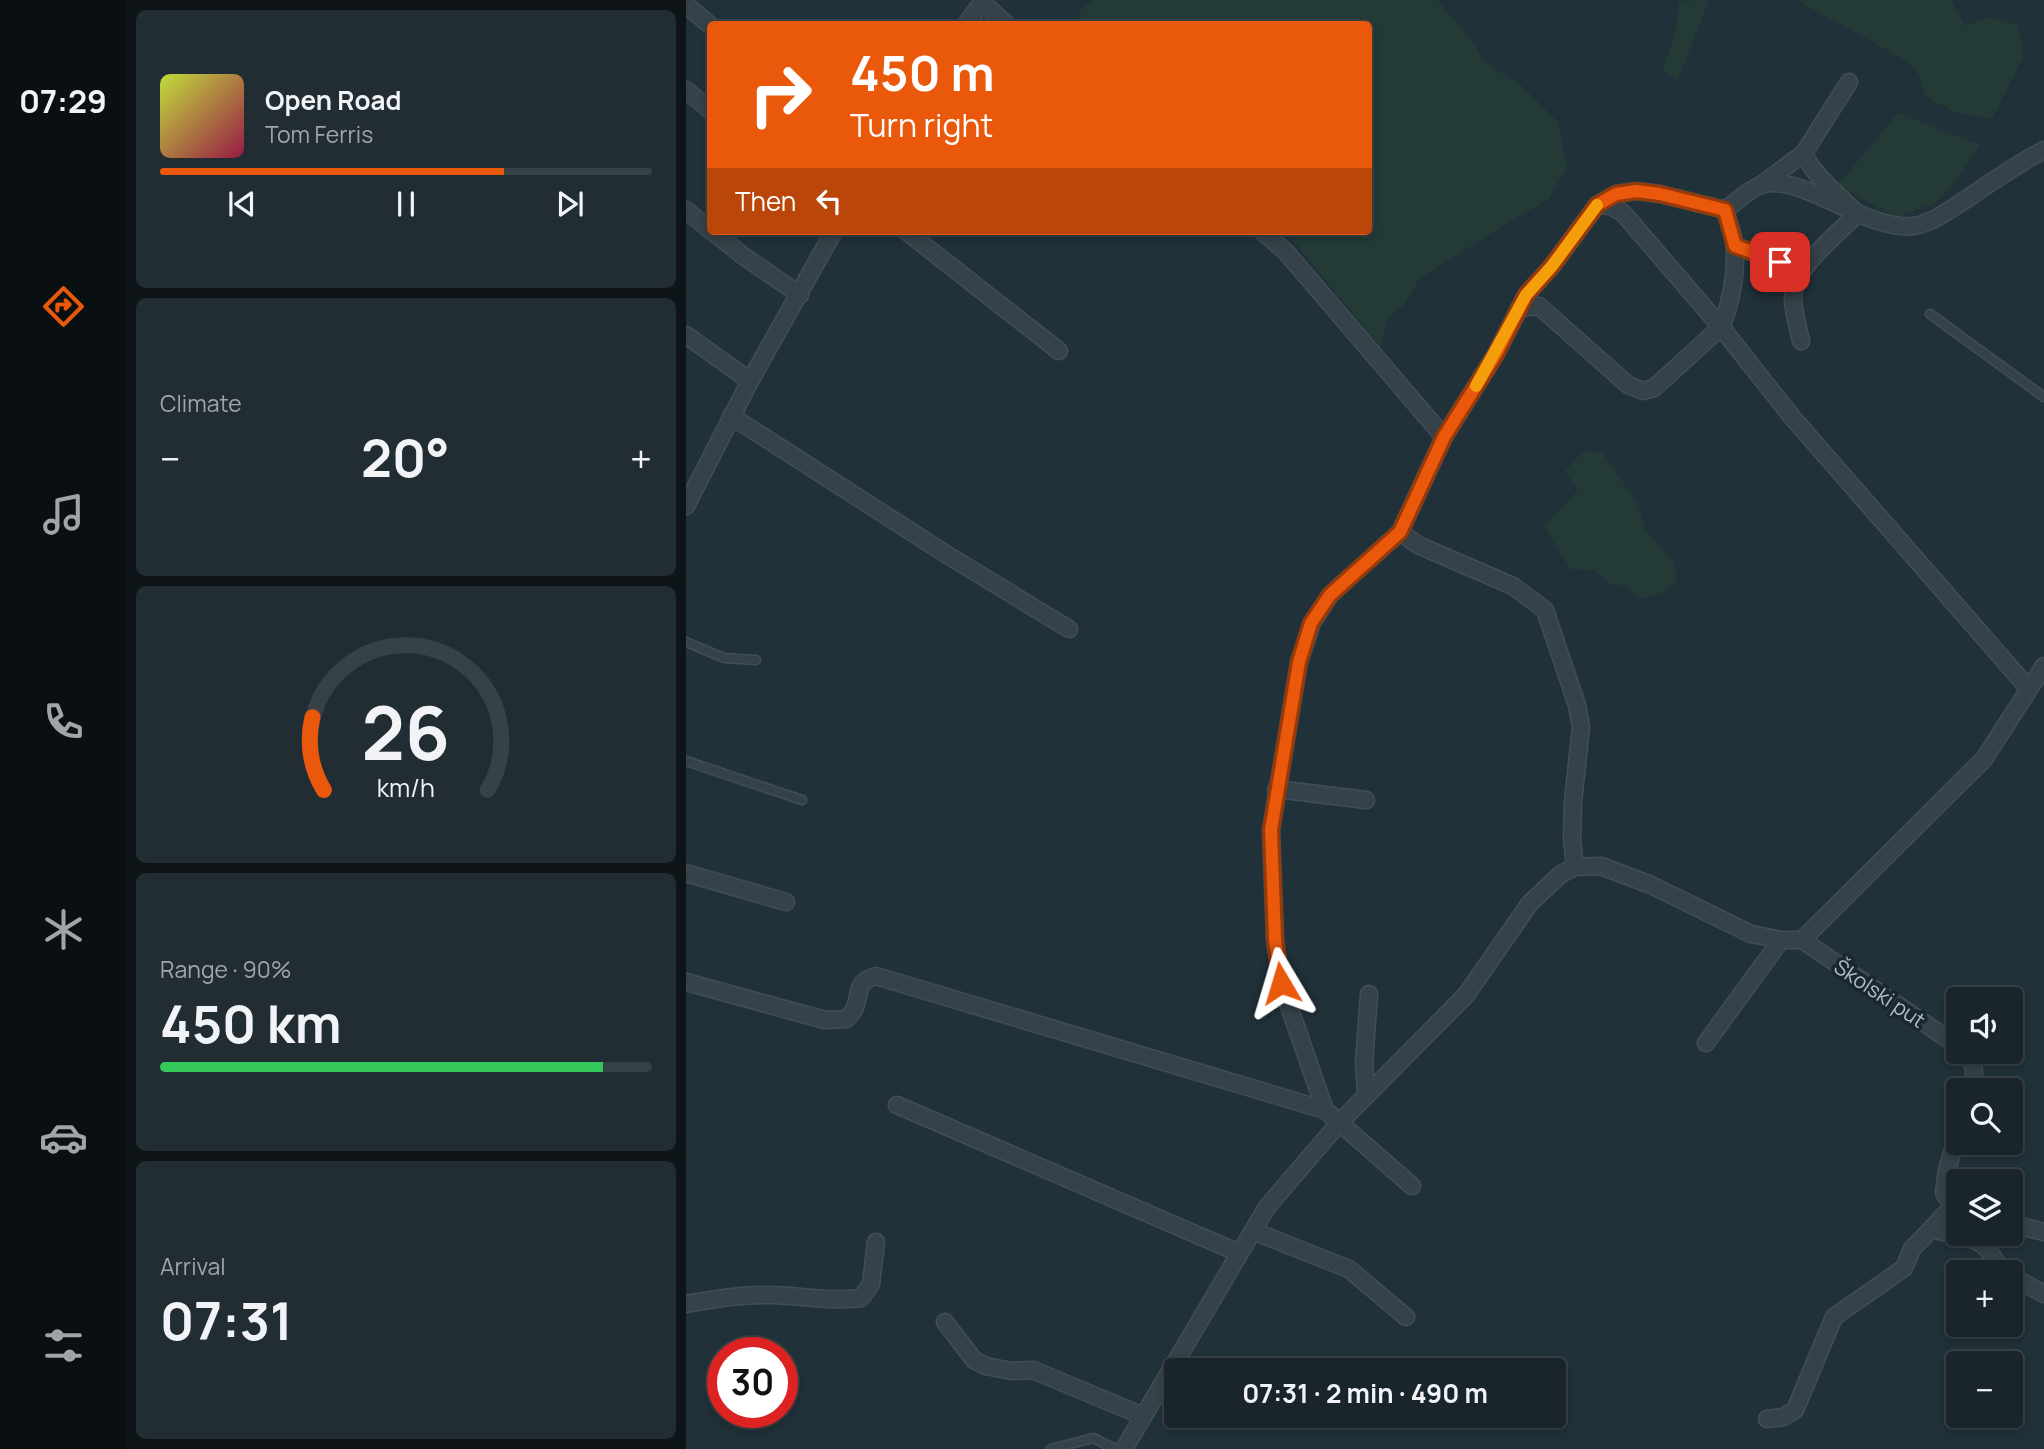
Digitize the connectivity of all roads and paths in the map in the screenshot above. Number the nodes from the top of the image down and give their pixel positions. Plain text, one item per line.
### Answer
1 (982, 1) edge
2 (686, 5) edge
3 (968, 21) edge
4 (1003, 21) edge
5 (707, 23) edge
6 (1849, 82) dead end
7 (686, 90) edge
8 (707, 108) edge
9 (2044, 150) edge
10 (1804, 153) junction
11 (1760, 186) junction
12 (1597, 205) junction
13 (686, 210) edge
14 (1725, 210) junction
15 (1857, 214) junction
16 (707, 227) edge
17 (717, 235) edge
18 (832, 235) edge
19 (911, 235) edge
20 (1267, 235) edge
21 (1735, 246) junction
22 (1802, 270) junction
23 (800, 295) junction
24 (1519, 308) junction
25 (1930, 314) dead end
26 (1721, 327) junction
27 (686, 335) edge
28 (1801, 341) dead end
29 (1059, 351) dead end
30 (750, 381) junction
31 (2044, 397) edge
32 (731, 416) junction
33 (1444, 437) junction
34 (686, 506) edge
35 (1400, 532) junction
36 (1069, 629) dead end
37 (686, 642) edge
38 (756, 660) dead end
39 (2044, 666) edge
40 (2029, 689) junction
41 (686, 761) edge
42 (1276, 789) junction
43 (802, 800) dead end
44 (1366, 800) dead end
45 (1575, 867) junction
46 (686, 873) edge
47 (786, 902) dead end
48 (1782, 940) junction
49 (1802, 940) junction
50 (686, 982) edge
51 (1369, 994) dead end
52 (1946, 1038) edge
53 (1706, 1043) dead end
54 (1366, 1094) junction
55 (897, 1105) dead end
56 (1325, 1110) junction
57 (1339, 1122) junction
58 (1946, 1179) edge
59 (1412, 1186) dead end
60 (1946, 1199) edge
61 (1946, 1216) edge
62 (2023, 1227) edge
63 (1933, 1229) junction
64 (1253, 1231) junction
65 (2044, 1232) edge
66 (876, 1242) dead end
67 (1239, 1254) junction
68 (1995, 1260) edge
69 (2023, 1283) edge
70 (2044, 1294) edge
71 (686, 1304) edge
72 (1406, 1317) dead end
73 (945, 1322) dead end
74 (1143, 1416) junction
75 (1767, 1419) dead end
76 (1051, 1449) edge
77 (1115, 1449) edge
78 (1124, 1449) edge

1 - 3 street
1 - 4 street
2 - 5 street
6 - 10 street
7 - 8 street
9 - 15 street
10 - 11 street
10 - 15 street
11 - 14 street
11 - 15 street
12 - 14 street
12 - 24 street
12 - 26 street
13 - 16 street
14 - 21 street
15 - 22 street
17 - 23 street
18 - 23 street
19 - 29 street
20 - 33 street
21 - 22 street
21 - 26 street
22 - 28 street
23 - 30 street
24 - 26 street
24 - 33 street
25 - 31 lane
26 - 40 street
27 - 30 street
30 - 32 street
32 - 34 street
32 - 36 street
33 - 35 street
35 - 42 street
35 - 45 street
37 - 38 lane
39 - 40 street
40 - 49 street
41 - 43 lane
42 - 44 street
42 - 56 street
45 - 48 street
45 - 54 street
46 - 47 street
48 - 49 street
48 - 53 street
49 - 52 street, Školski put
50 - 56 street
51 - 54 street
54 - 57 street
55 - 67 street
56 - 57 street
57 - 59 street
57 - 64 street
58 - 60 street
61 - 63 street
62 - 65 street
63 - 68 street
63 - 75 street
64 - 67 street
64 - 72 street
66 - 71 street
67 - 74 street
69 - 70 street
73 - 74 street
74 - 78 street
76 - 77 lane

